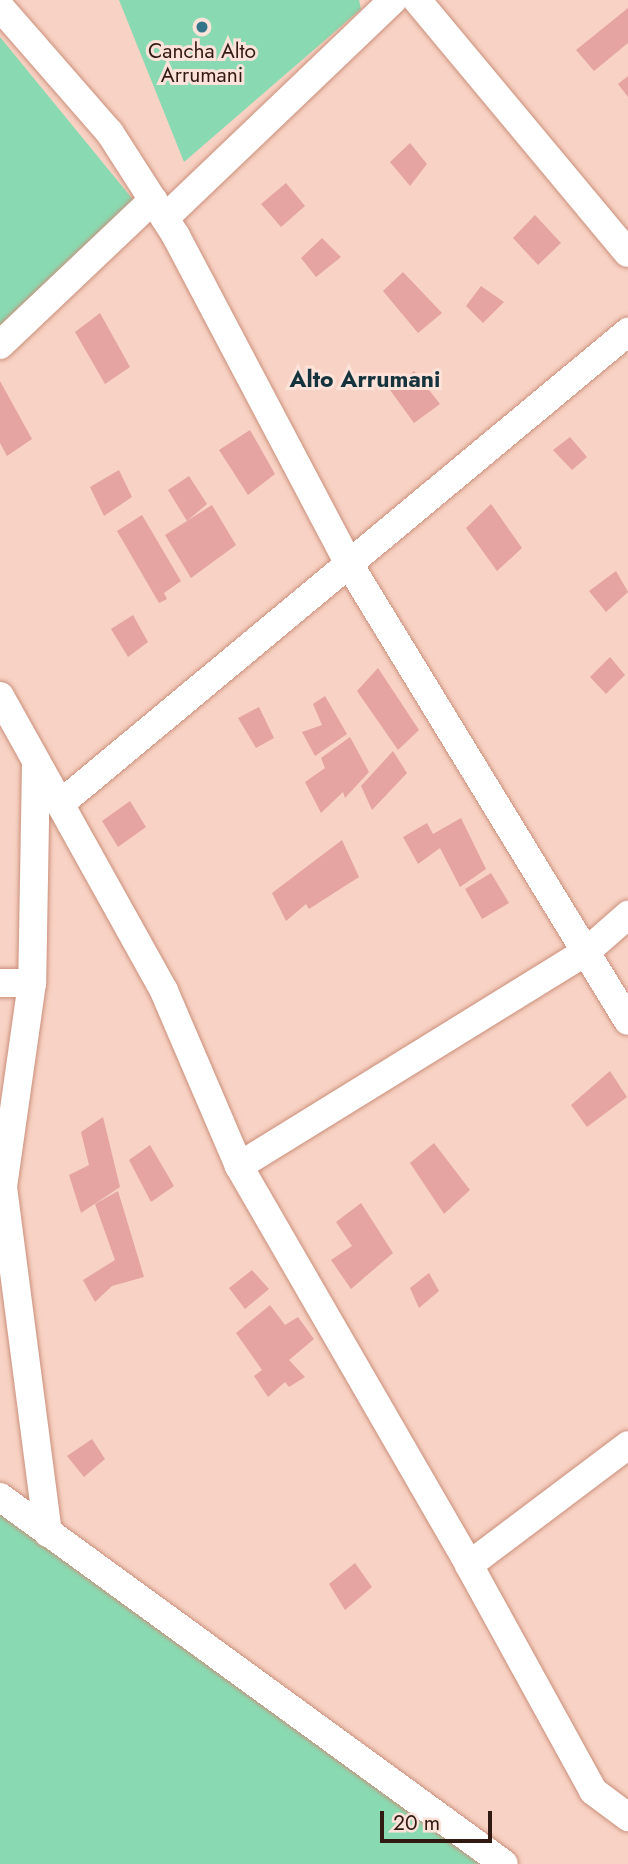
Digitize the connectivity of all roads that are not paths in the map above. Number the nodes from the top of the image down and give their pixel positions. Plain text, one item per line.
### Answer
1 (393, 0) edge
2 (417, 0) edge
3 (0, 7) edge
4 (159, 209) junction
5 (628, 253) edge
6 (628, 332) edge
7 (0, 345) edge
8 (349, 564) junction
9 (0, 696) edge
10 (36, 762) junction
11 (60, 804) junction
12 (628, 915) edge
13 (587, 951) junction
14 (0, 983) edge
15 (32, 983) junction
16 (628, 1021) edge
17 (239, 1166) junction
18 (628, 1445) edge
19 (0, 1497) edge
20 (48, 1533) junction
21 (469, 1565) junction
22 (628, 1817) edge
23 (504, 1864) edge

1 - 4 street
2 - 5 street
3 - 4 street
4 - 7 street
4 - 8 street
6 - 8 street
8 - 11 street
8 - 13 street
9 - 10 street
10 - 11 street
10 - 15 street
11 - 17 street
12 - 13 street
13 - 16 street
13 - 17 street
14 - 15 street
15 - 20 street
17 - 21 street
18 - 21 street
19 - 20 street
20 - 23 street
21 - 22 street

